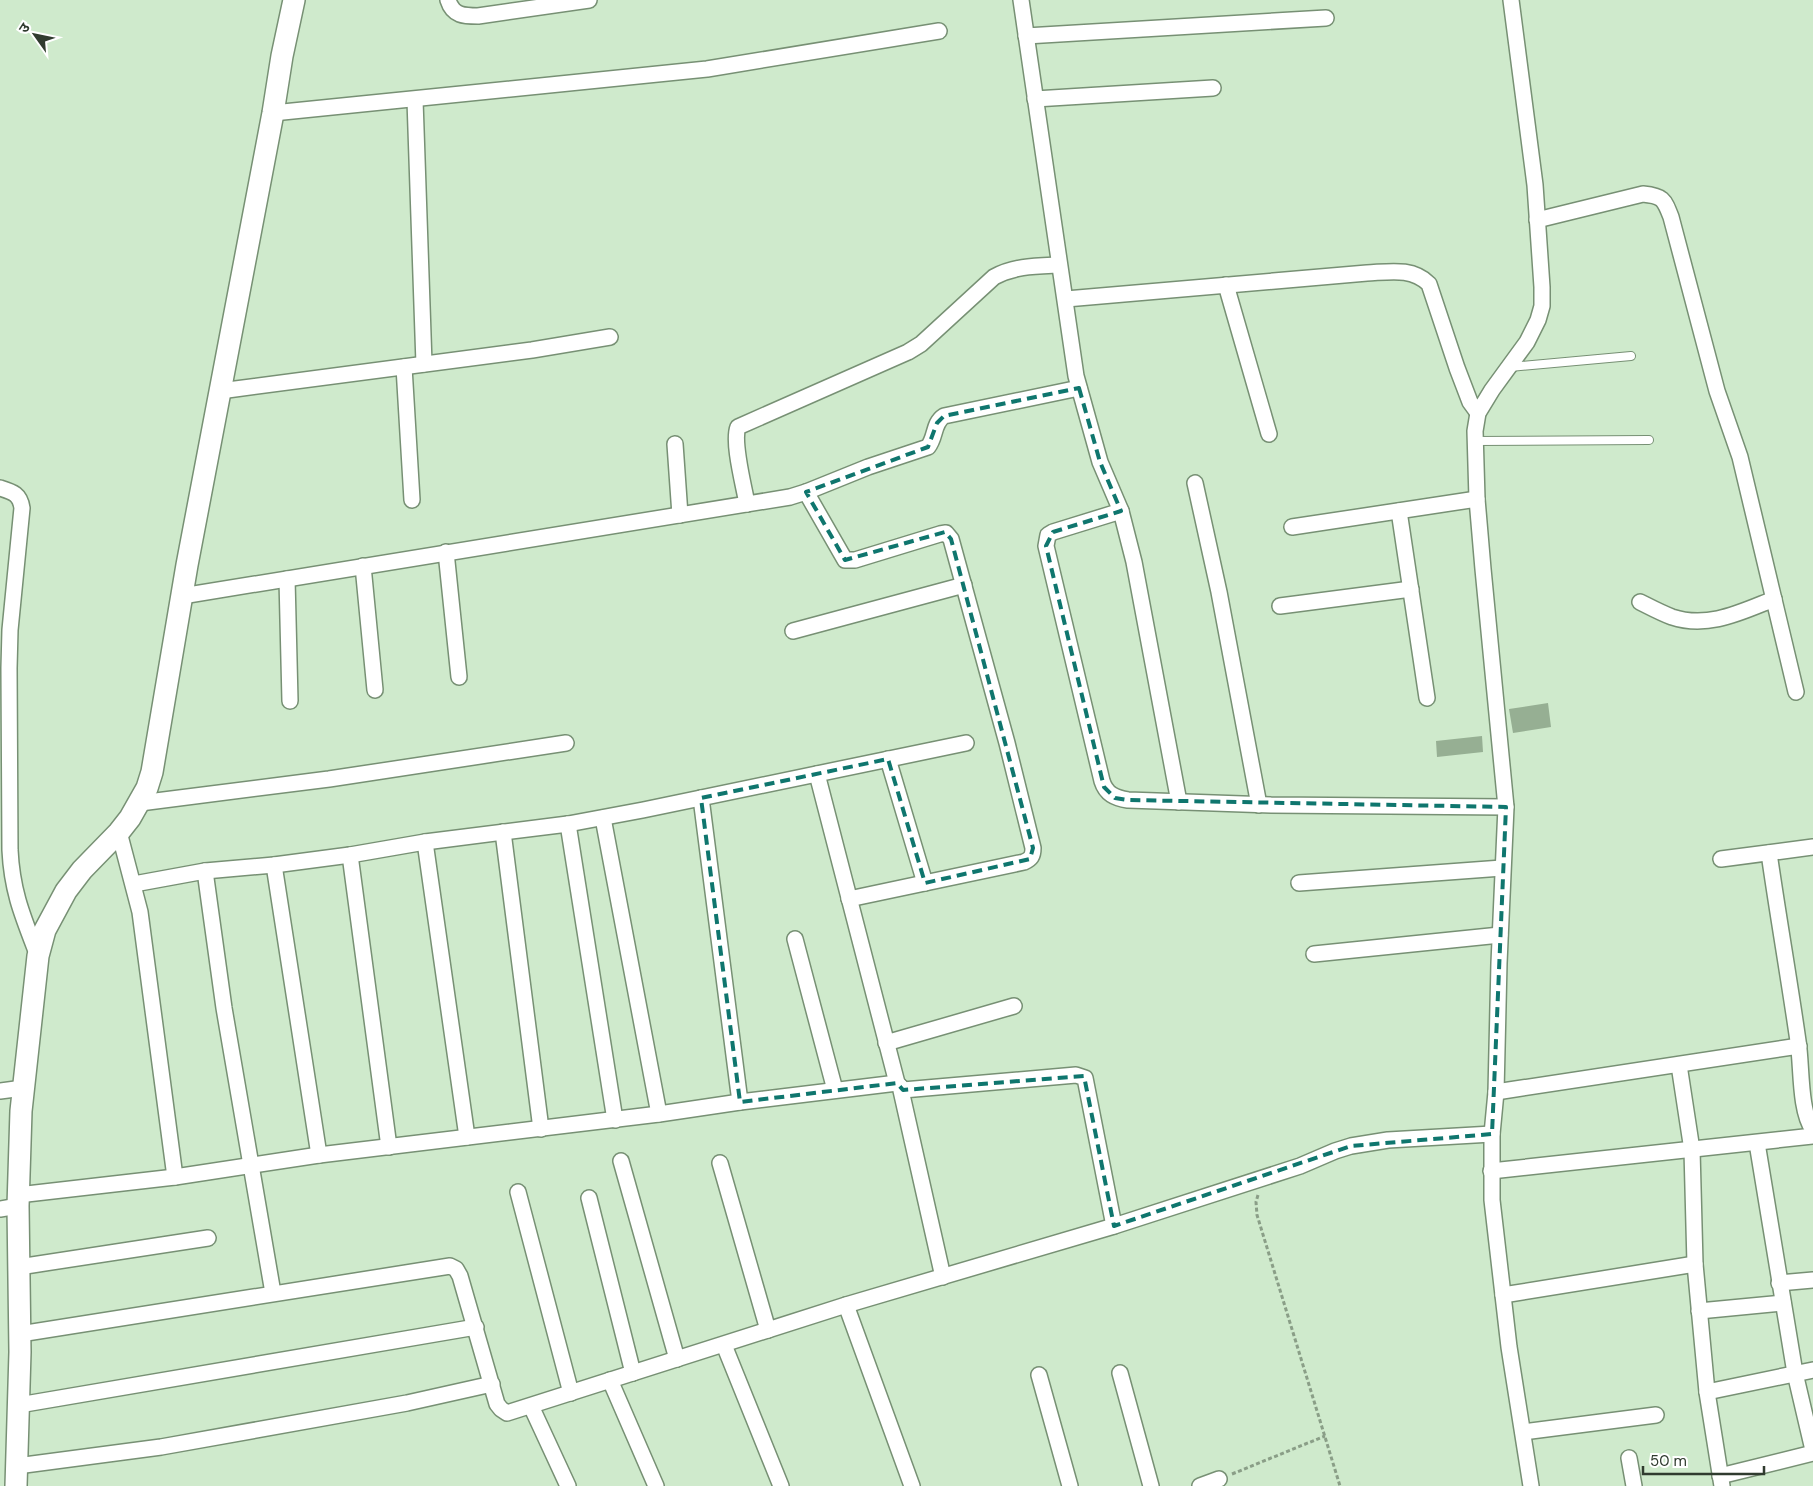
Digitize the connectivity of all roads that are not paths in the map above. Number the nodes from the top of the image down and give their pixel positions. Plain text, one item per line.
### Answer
1 (294, 0) edge
2 (448, 0) edge
3 (589, 0) edge
4 (1022, 0) edge
5 (1511, 0) edge
6 (1326, 18) dead end
7 (939, 31) dead end
8 (1026, 36) junction
9 (1214, 88) dead end
10 (1035, 99) junction
11 (415, 100) junction
12 (273, 113) junction
13 (1537, 220) junction
14 (1058, 264) junction
15 (1226, 285) junction
16 (1066, 299) junction
17 (610, 337) dead end
18 (1631, 356) dead end
19 (424, 364) junction
20 (404, 367) junction
21 (1510, 367) junction
22 (1079, 388) junction
23 (220, 391) junction
24 (1478, 413) junction
25 (1269, 434) dead end
26 (1649, 440) dead end
27 (1475, 441) junction
28 (675, 444) dead end
29 (1194, 483) dead end
30 (0, 488) edge
31 (806, 492) junction
32 (1477, 499) junction
33 (412, 500) dead end
34 (747, 504) junction
35 (1399, 510) junction
36 (1121, 511) junction
37 (680, 514) junction
38 (1292, 527) dead end
39 (446, 552) junction
40 (363, 566) junction
41 (287, 579) junction
42 (964, 585) junction
43 (1411, 589) junction
44 (182, 596) junction
45 (1774, 599) junction
46 (1640, 602) dead end
47 (1280, 606) dead end
48 (793, 630) dead end
49 (459, 677) dead end
50 (375, 690) dead end
51 (1796, 692) dead end
52 (1427, 698) dead end
53 (290, 701) dead end
54 (566, 743) dead end
55 (966, 743) dead end
56 (888, 759) junction
57 (817, 774) junction
58 (701, 798) junction
59 (1179, 802) junction
60 (140, 803) junction
61 (1258, 805) junction
62 (1506, 807) junction
63 (603, 818) junction
64 (568, 824) junction
65 (119, 832) junction
66 (503, 832) junction
67 (425, 842) junction
68 (1813, 848) edge
69 (5, 851) edge
70 (1769, 853) junction
71 (350, 854) junction
72 (1721, 858) dead end
73 (274, 865) junction
74 (1502, 868) junction
75 (206, 871) junction
76 (1299, 882) dead end
77 (925, 883) junction
78 (134, 884) junction
79 (848, 900) junction
80 (1500, 935) junction
81 (795, 939) dead end
82 (1314, 954) dead end
83 (38, 956) junction
84 (1014, 1006) dead end
85 (886, 1043) junction
86 (1799, 1046) junction
87 (1679, 1065) junction
88 (898, 1085) junction
89 (23, 1088) junction
90 (835, 1090) junction
91 (0, 1091) edge
92 (1496, 1092) junction
93 (740, 1102) junction
94 (659, 1114) junction
95 (615, 1120) junction
96 (541, 1129) junction
97 (1813, 1130) edge
98 (1492, 1134) junction
99 (1813, 1136) edge
100 (468, 1137) junction
101 (1757, 1143) junction
102 (389, 1146) junction
103 (1692, 1150) junction
104 (319, 1155) junction
105 (621, 1161) dead end
106 (720, 1163) dead end
107 (250, 1166) junction
108 (1491, 1171) junction
109 (176, 1176) junction
110 (518, 1192) dead end
111 (589, 1198) dead end
112 (12, 1203) edge
113 (1114, 1226) junction
114 (208, 1238) dead end
115 (1695, 1264) junction
116 (19, 1267) junction
117 (944, 1276) junction
118 (1813, 1280) edge
119 (1779, 1283) junction
120 (273, 1293) junction
121 (1503, 1295) junction
122 (1783, 1303) junction
123 (846, 1305) junction
124 (1699, 1311) junction
125 (476, 1327) junction
126 (768, 1330) junction
127 (20, 1334) junction
128 (724, 1344) junction
129 (677, 1360) junction
130 (1813, 1370) edge
131 (633, 1373) junction
132 (1120, 1373) dead end
133 (1795, 1373) junction
134 (1040, 1374) dead end
135 (610, 1380) junction
136 (492, 1384) junction
137 (1706, 1392) junction
138 (571, 1393) junction
139 (19, 1405) junction
140 (531, 1406) junction
141 (1656, 1415) dead end
142 (1524, 1432) junction
143 (1813, 1451) edge
144 (1630, 1458) dead end
145 (16, 1476) edge
146 (1219, 1479) road end
147 (1721, 1481) edge
148 (568, 1486) edge
149 (656, 1486) edge
150 (781, 1486) edge
151 (912, 1486) edge
152 (1070, 1486) edge
153 (1151, 1486) edge
154 (1200, 1486) edge
155 (1531, 1486) edge
156 (1634, 1486) edge

1 - 12 street
2 - 3 street
4 - 8 street
5 - 13 street
6 - 8 street
7 - 11 street
8 - 10 street
9 - 10 street
10 - 14 street
11 - 12 street
11 - 19 street
12 - 23 street
13 - 21 street
13 - 45 street
14 - 16 street
14 - 34 street
15 - 16 street
15 - 24 street
15 - 25 street
16 - 22 street
17 - 19 street
18 - 21 lane
19 - 20 street
20 - 23 street
20 - 33 street
21 - 24 street
22 - 31 street
22 - 36 street
23 - 44 street
24 - 27 street
26 - 27 lane
27 - 32 street
28 - 37 street
29 - 61 street
30 - 69 street
31 - 34 street
31 - 42 street
32 - 35 street
32 - 62 street
34 - 37 street
35 - 38 street
35 - 43 street
36 - 59 street
36 - 59 street
37 - 39 street
39 - 40 street
39 - 49 street
40 - 41 street
40 - 50 street
41 - 44 street
41 - 53 street
42 - 48 street
42 - 77 street
43 - 47 street
43 - 52 street
44 - 60 street
45 - 46 street
45 - 51 street
54 - 60 street
55 - 56 street
56 - 57 street
56 - 77 street
57 - 58 street
57 - 79 street
58 - 63 street
58 - 93 street
59 - 61 street
60 - 65 street
61 - 62 street
62 - 74 street
63 - 64 street
63 - 94 street
64 - 66 street
64 - 95 street
65 - 78 street
65 - 83 street
66 - 67 street
66 - 96 street
67 - 71 street
67 - 100 street
68 - 70 street
69 - 83 street
70 - 72 street
70 - 86 street
71 - 73 street
71 - 102 street
73 - 75 street
73 - 104 street
74 - 76 street
74 - 80 street
75 - 78 street
75 - 107 street
77 - 79 street
78 - 109 street
79 - 85 street
80 - 82 street
80 - 92 street
81 - 90 street
83 - 89 street
84 - 85 street
85 - 88 street
86 - 87 street
86 - 97 street
87 - 92 street
87 - 103 street
88 - 90 street
88 - 113 street
88 - 117 street
89 - 91 street
89 - 112 street
90 - 93 street
92 - 98 street
93 - 94 street
94 - 95 street
95 - 96 street
96 - 100 street
98 - 108 street
98 - 113 street
99 - 101 street
100 - 102 street
101 - 103 street
101 - 119 street
102 - 104 street
103 - 108 street
103 - 115 street
104 - 107 street
105 - 129 street
106 - 126 street
107 - 109 street
107 - 120 street
108 - 121 street
109 - 112 street
110 - 138 street
111 - 131 street
112 - 116 street
113 - 117 street
114 - 116 street
115 - 121 street
115 - 124 street
116 - 127 street
117 - 123 street
118 - 119 street
119 - 122 street
120 - 125 street
120 - 127 street
121 - 142 street
122 - 124 street
122 - 133 street
123 - 126 street
123 - 151 street
124 - 137 street
125 - 136 street
125 - 139 street
126 - 128 street
127 - 139 street
128 - 129 street
128 - 150 street
129 - 131 street
130 - 133 street
131 - 135 street
132 - 153 street
133 - 137 street
133 - 143 street
134 - 152 street
135 - 138 street
135 - 149 street
136 - 140 street
136 - 145 street
137 - 147 street
138 - 140 street
139 - 145 street
140 - 148 street
141 - 142 street
142 - 155 street
143 - 147 street
144 - 156 street
146 - 154 street

